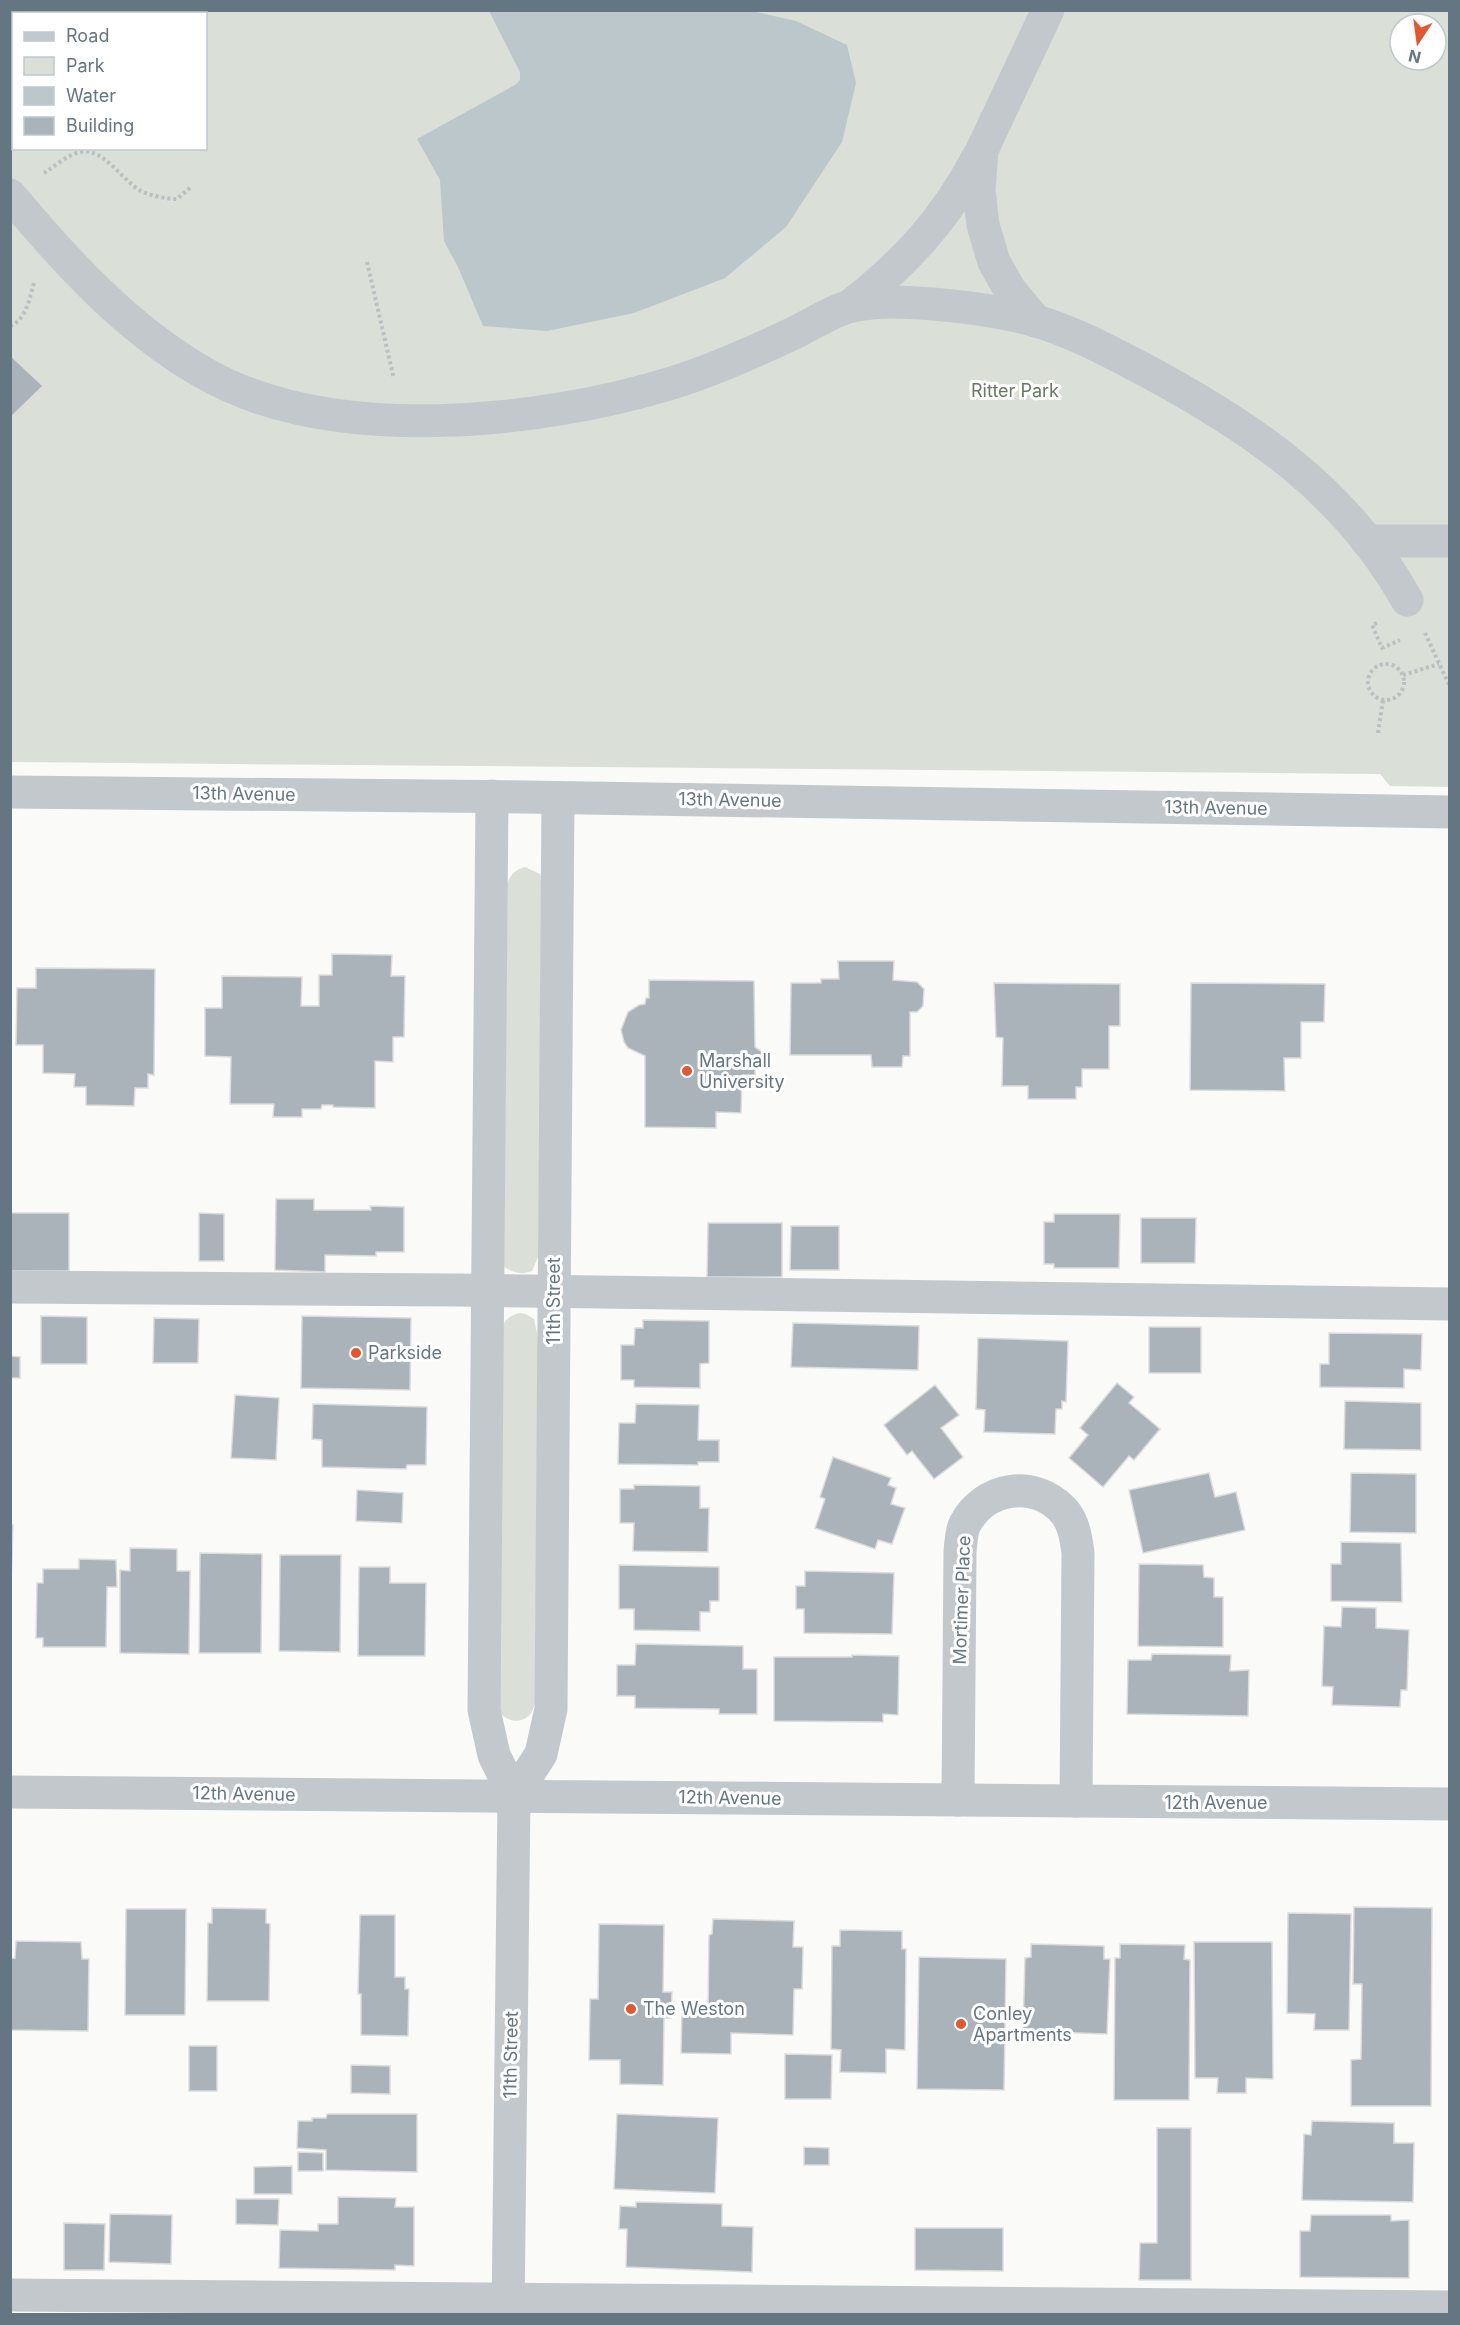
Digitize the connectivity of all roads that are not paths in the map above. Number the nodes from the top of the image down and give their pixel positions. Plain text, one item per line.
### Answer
1 (1048, 10) edge
2 (982, 150) junction
3 (10, 195) edge
4 (850, 306) junction
5 (1036, 321) junction
6 (1367, 541) junction
7 (1449, 541) edge
8 (1407, 600) road end
9 (10, 792) edge
10 (492, 796) junction
11 (558, 798) junction
12 (1449, 812) edge
13 (10, 1287) edge
14 (488, 1291) junction
15 (554, 1292) junction
16 (1449, 1304) edge
17 (10, 1792) edge
18 (514, 1796) junction
19 (958, 1800) junction
20 (1076, 1802) junction
21 (1449, 1804) edge
22 (10, 2295) edge
23 (508, 2307) edge
24 (1449, 2307) edge

1 - 2 street
2 - 4 street
2 - 5 street
3 - 4 street
4 - 5 street
5 - 6 street
6 - 7 street
6 - 8 street
9 - 10 street, 13th Avenue
10 - 11 street, 13th Avenue
10 - 14 street, 11th Street
11 - 12 street, 13th Avenue
11 - 15 street, 11th Street
13 - 14 street
14 - 15 street
14 - 18 street, 11th Street
15 - 16 street
15 - 18 street, 11th Street
17 - 18 street, 12th Avenue
18 - 19 street, 12th Avenue
18 - 23 street, 11th Street
19 - 20 street, 12th Avenue
19 - 20 street, Mortimer Place
20 - 21 street, 12th Avenue
22 - 23 street
23 - 24 street

